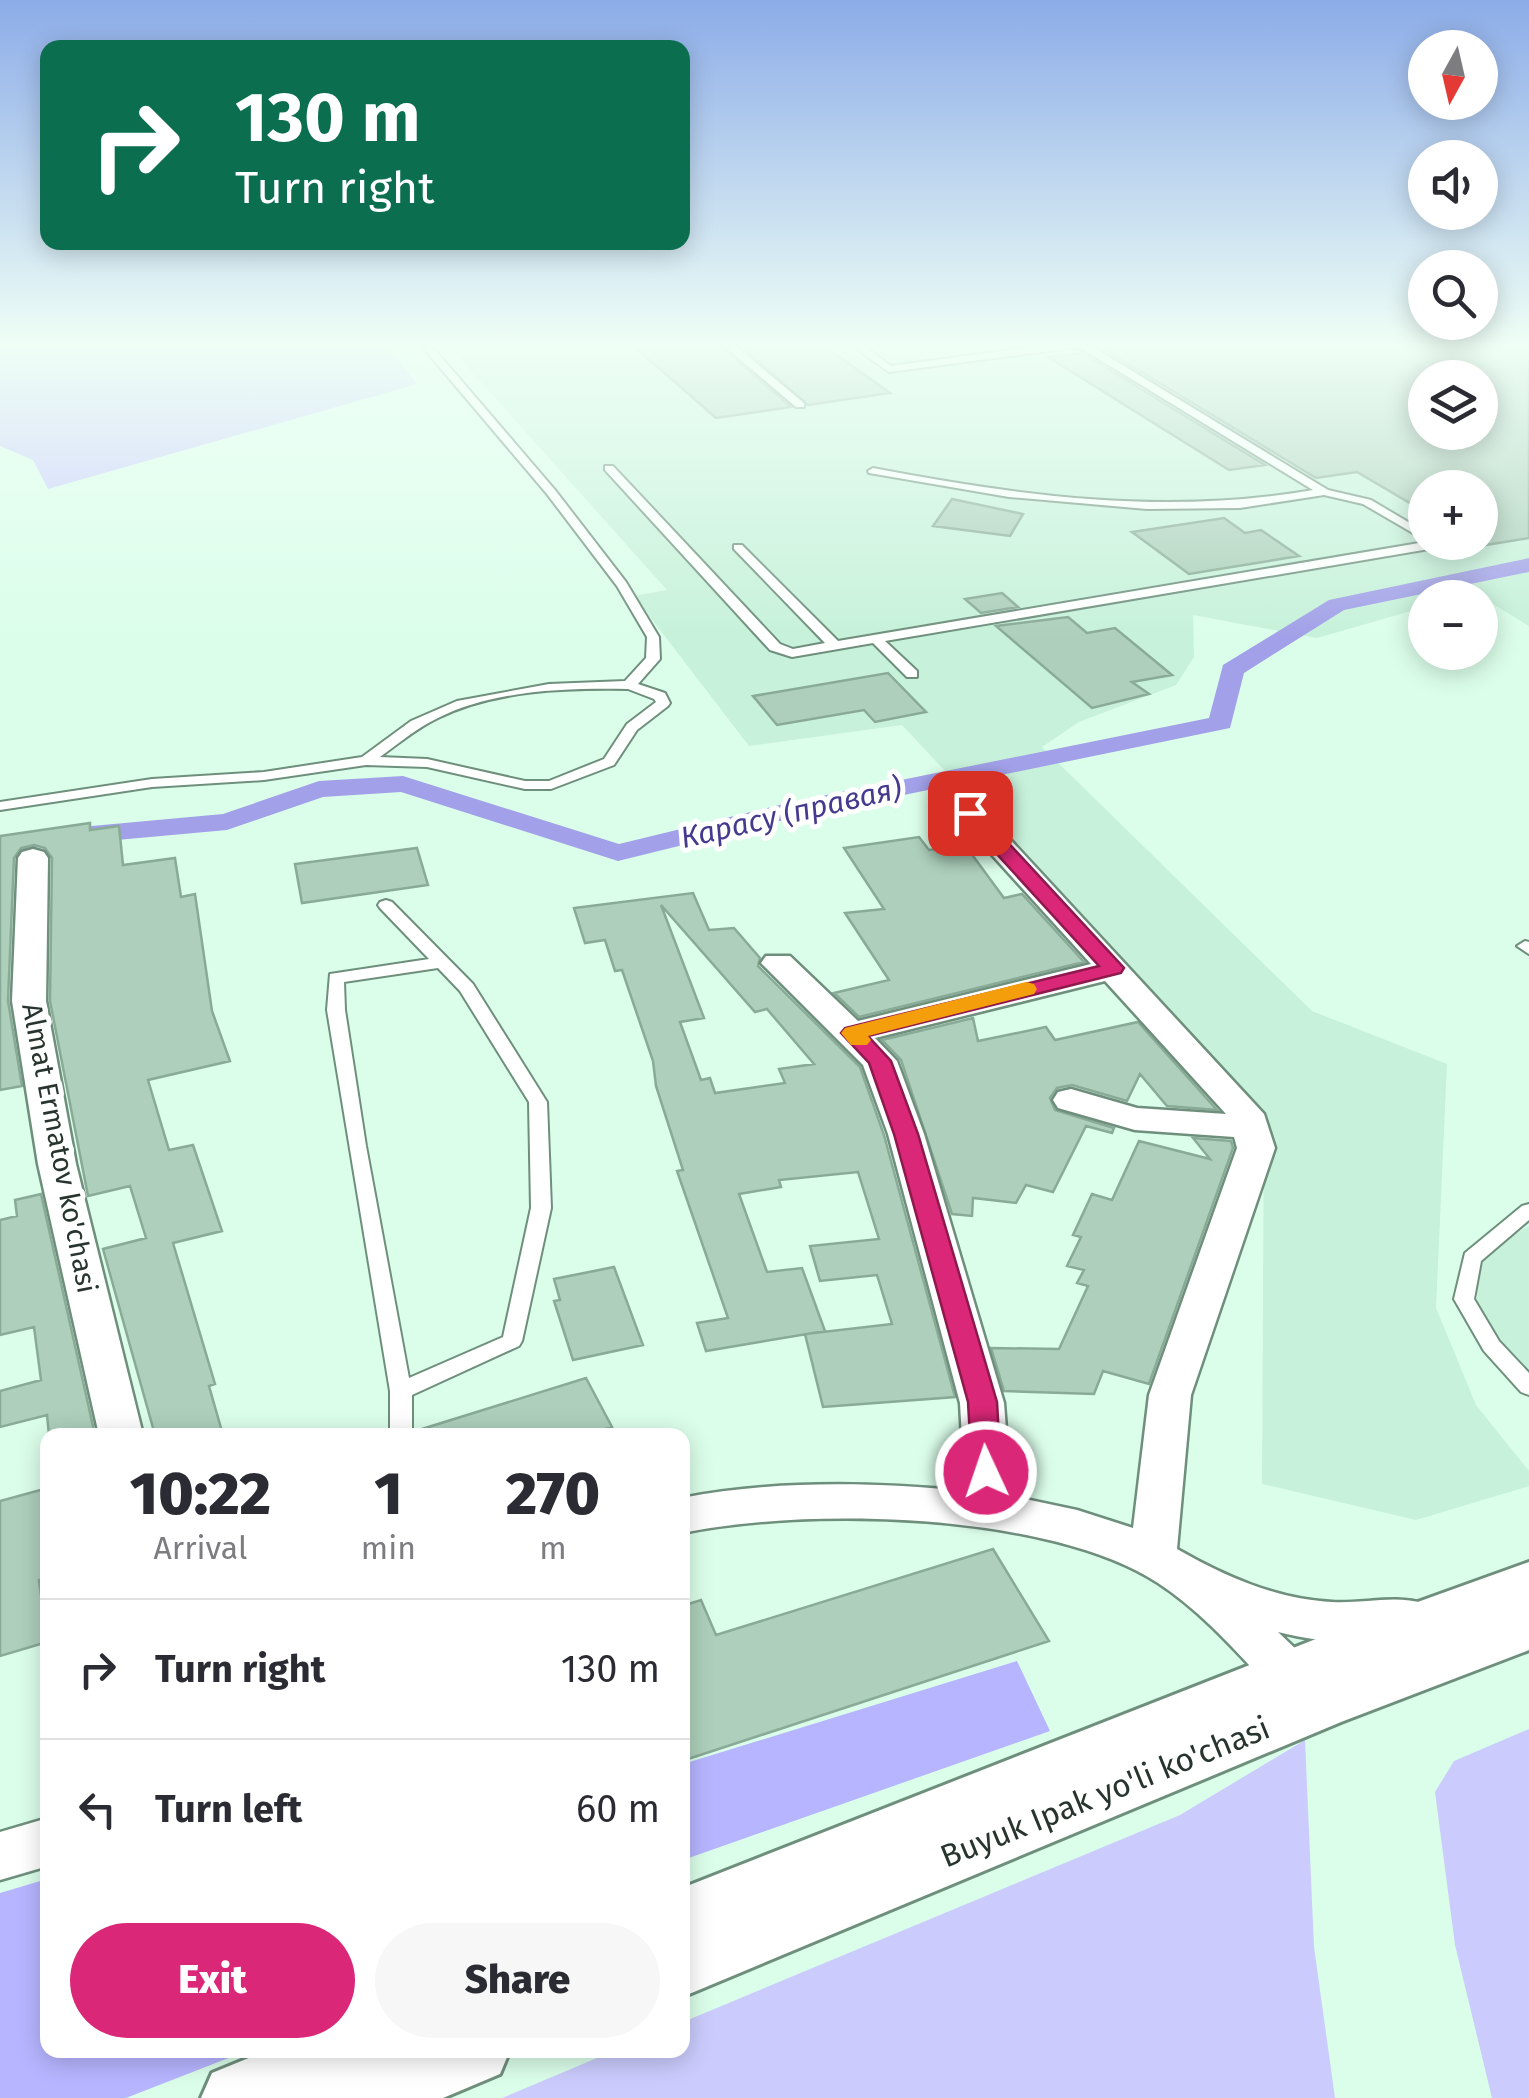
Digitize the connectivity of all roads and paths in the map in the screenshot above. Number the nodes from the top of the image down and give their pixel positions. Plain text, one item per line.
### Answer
1 (509, 442) edge
2 (1241, 442) edge
3 (609, 468) dead end
4 (872, 470) dead end
5 (1324, 492) junction
6 (1408, 527) edge
7 (738, 546) dead end
8 (1408, 548) edge
9 (877, 640) junction
10 (836, 647) junction
11 (912, 674) dead end
12 (629, 685) junction
13 (366, 761) junction
14 (946, 787) dead end
15 (0, 806) edge
16 (33, 858) dead end
17 (386, 905) dead end
18 (442, 962) junction
19 (778, 963) dead end
20 (1113, 968) junction
21 (853, 1033) junction
22 (1071, 1100) dead end
23 (1252, 1128) junction
24 (1529, 1210) edge
25 (1529, 1387) edge
26 (402, 1390) junction
27 (119, 1428) edge
28 (401, 1428) edge
29 (989, 1508) junction
30 (690, 1515) edge
31 (1171, 1568) junction
32 (1529, 1586) edge
33 (1459, 1611) junction
34 (1529, 1625) edge
35 (1304, 1689) junction
36 (40, 1844) edge
37 (0, 1856) edge
38 (690, 1916) edge
39 (690, 1961) edge
40 (436, 2058) edge
41 (340, 2078) edge
42 (237, 2098) edge

1 - 12 lane
2 - 5 lane
3 - 10 lane
4 - 5 lane
5 - 6 lane
7 - 10 lane
8 - 9 lane
9 - 10 lane
9 - 11 lane
12 - 13 lane
12 - 13 lane
13 - 15 lane
14 - 20 street
16 - 27 street, Almat Ermatov ko'chasi
17 - 18 lane
18 - 26 lane
18 - 26 lane
19 - 21 street
20 - 21 street
20 - 23 street
21 - 29 street
22 - 23 street
23 - 31 street
24 - 25 lane
26 - 28 lane
29 - 30 street
29 - 31 street
31 - 33 street
31 - 35 street
32 - 33 street, Buyuk Ipak yo'li ko'chasi
33 - 35 street, Buyuk Ipak yo'li ko'chasi
34 - 35 street, Buyuk Ipak yo'li ko'chasi
35 - 38 street, Buyuk Ipak yo'li ko'chasi
35 - 39 street, Buyuk Ipak yo'li ko'chasi
36 - 37 street
40 - 41 street
41 - 42 street

